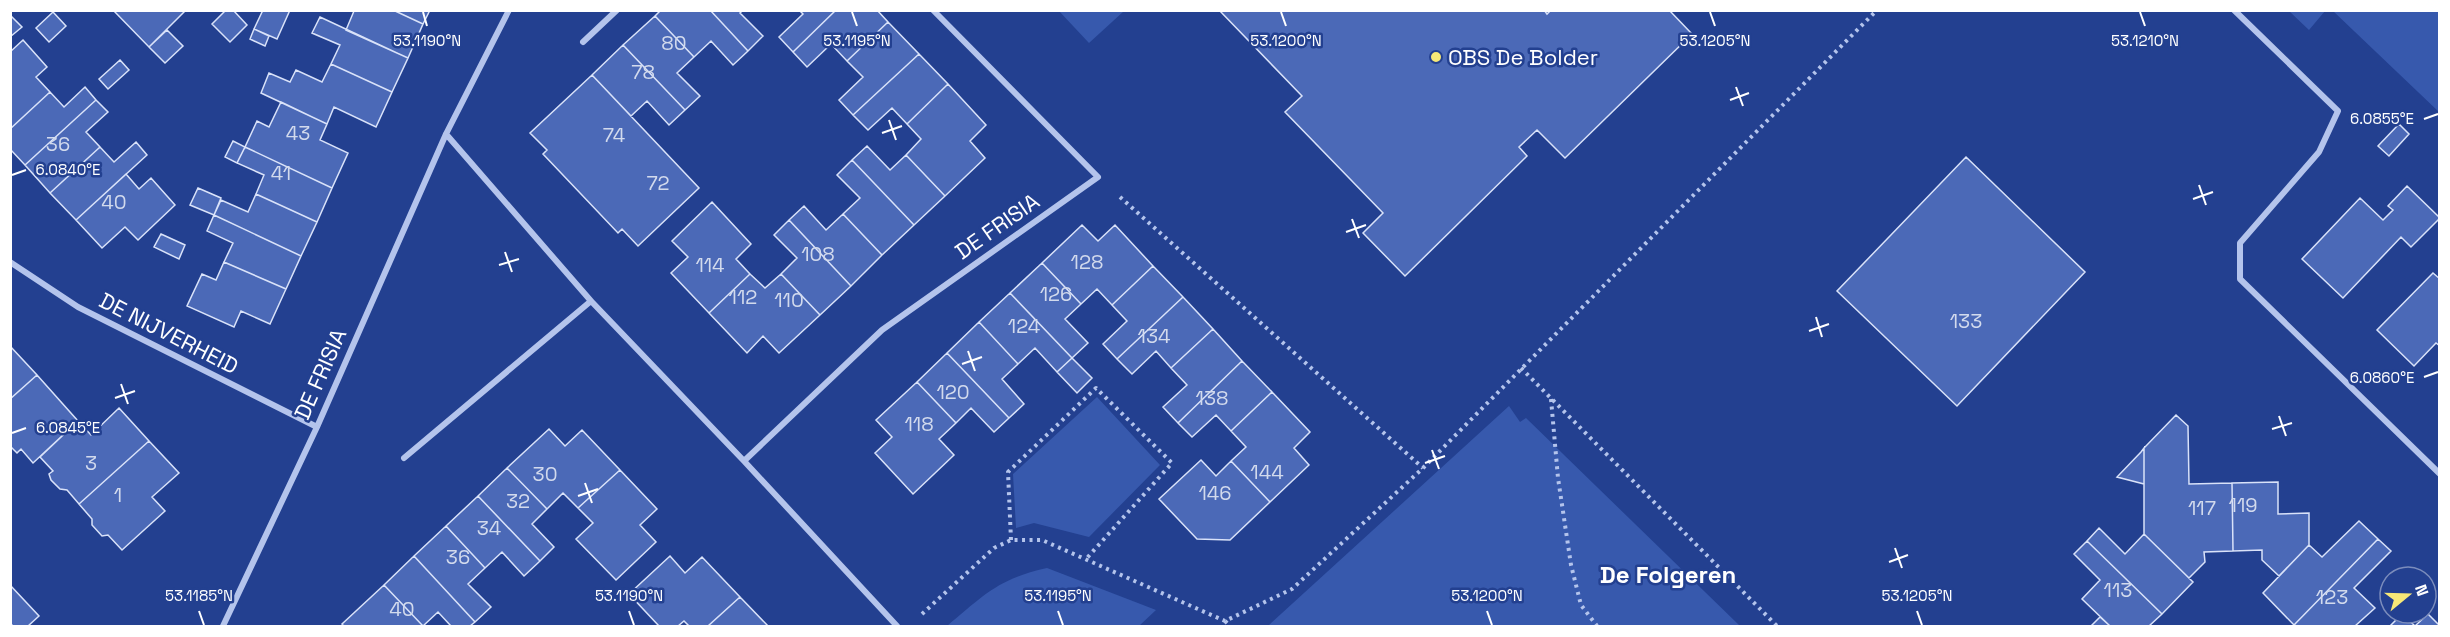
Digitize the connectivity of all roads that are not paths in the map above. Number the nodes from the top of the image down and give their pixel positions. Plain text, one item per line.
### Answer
1 (509, 10) edge
2 (617, 10) edge
3 (933, 10) edge
4 (2234, 10) edge
5 (583, 42) dead end
6 (446, 134) junction
7 (10, 262) edge
8 (591, 301) junction
9 (316, 427) junction
10 (404, 458) dead end
11 (744, 461) junction
12 (2439, 474) edge
13 (223, 627) edge
14 (897, 627) edge

1 - 6 street, DE FRISIA
2 - 5 street
3 - 11 street, DE FRISIA
4 - 12 street
6 - 8 street
6 - 9 street, DE FRISIA
7 - 9 street, DE NIJVERHEID
8 - 10 street
8 - 11 street
9 - 13 street, DE FRISIA
11 - 14 street

